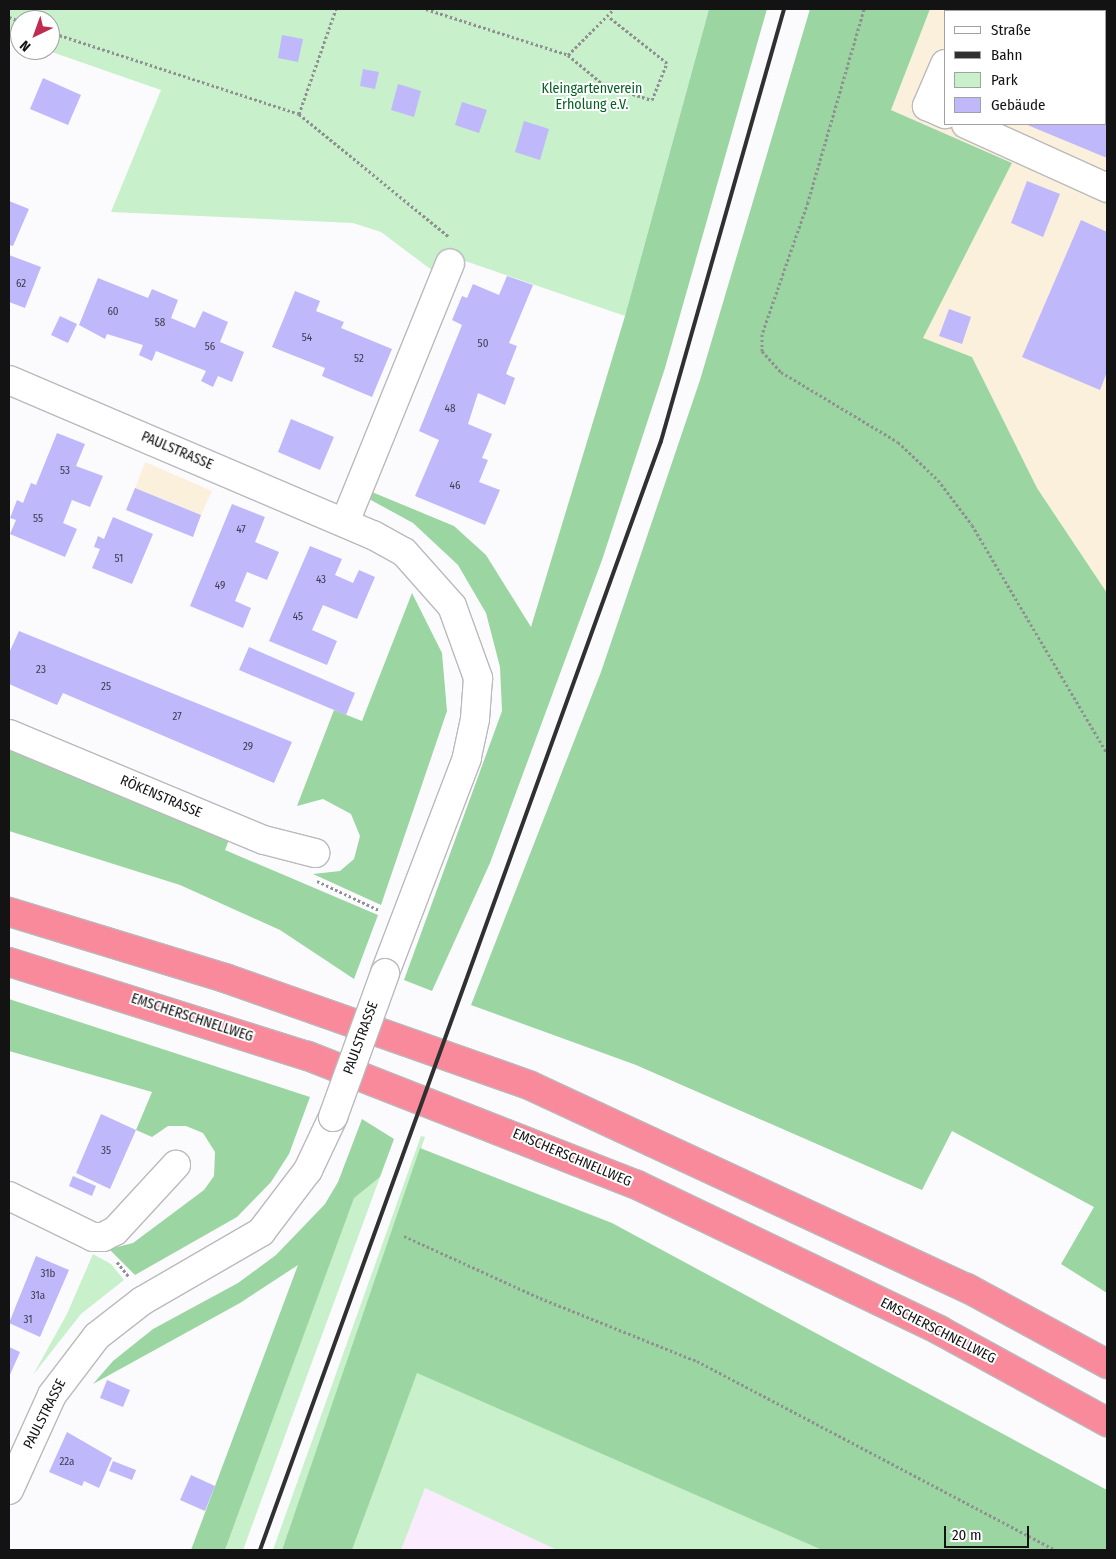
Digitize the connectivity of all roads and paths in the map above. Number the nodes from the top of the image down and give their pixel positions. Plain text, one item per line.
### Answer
1 (336, 9) edge
2 (426, 9) edge
3 (614, 9) edge
4 (864, 9) edge
5 (608, 16) junction
6 (60, 35) edge
7 (568, 54) junction
8 (944, 66) edge
9 (299, 114) junction
10 (944, 114) edge
11 (968, 125) edge
12 (1107, 188) edge
13 (450, 264) joint
14 (9, 380) edge
15 (345, 522) junction
16 (9, 734) edge
17 (1107, 753) edge
18 (316, 853) dead end
19 (348, 895) dead end
20 (375, 908) dead end
21 (9, 912) edge
22 (9, 962) edge
23 (176, 1165) dead end
24 (9, 1196) edge
25 (404, 1236) dead end
26 (123, 1267) dead end
27 (130, 1278) dead end
28 (1107, 1364) edge
29 (1107, 1422) edge
30 (9, 1490) edge
31 (1056, 1550) edge

1 - 9 path
2 - 7 path
3 - 5 path
4 - 17 path
5 - 7 path
5 - 7 path
6 - 9 path
8 - 10 street
9 - 13 path
11 - 12 street
13 - 15 street
14 - 15 street, PAULSTRASSE
15 - 30 street, PAULSTRASSE, bridge
16 - 18 street, RÖKENSTRASSE
19 - 20 path
21 - 28 highway
22 - 29 highway, EMSCHERSCHNELLWEG
23 - 24 street
25 - 31 path
26 - 27 path

